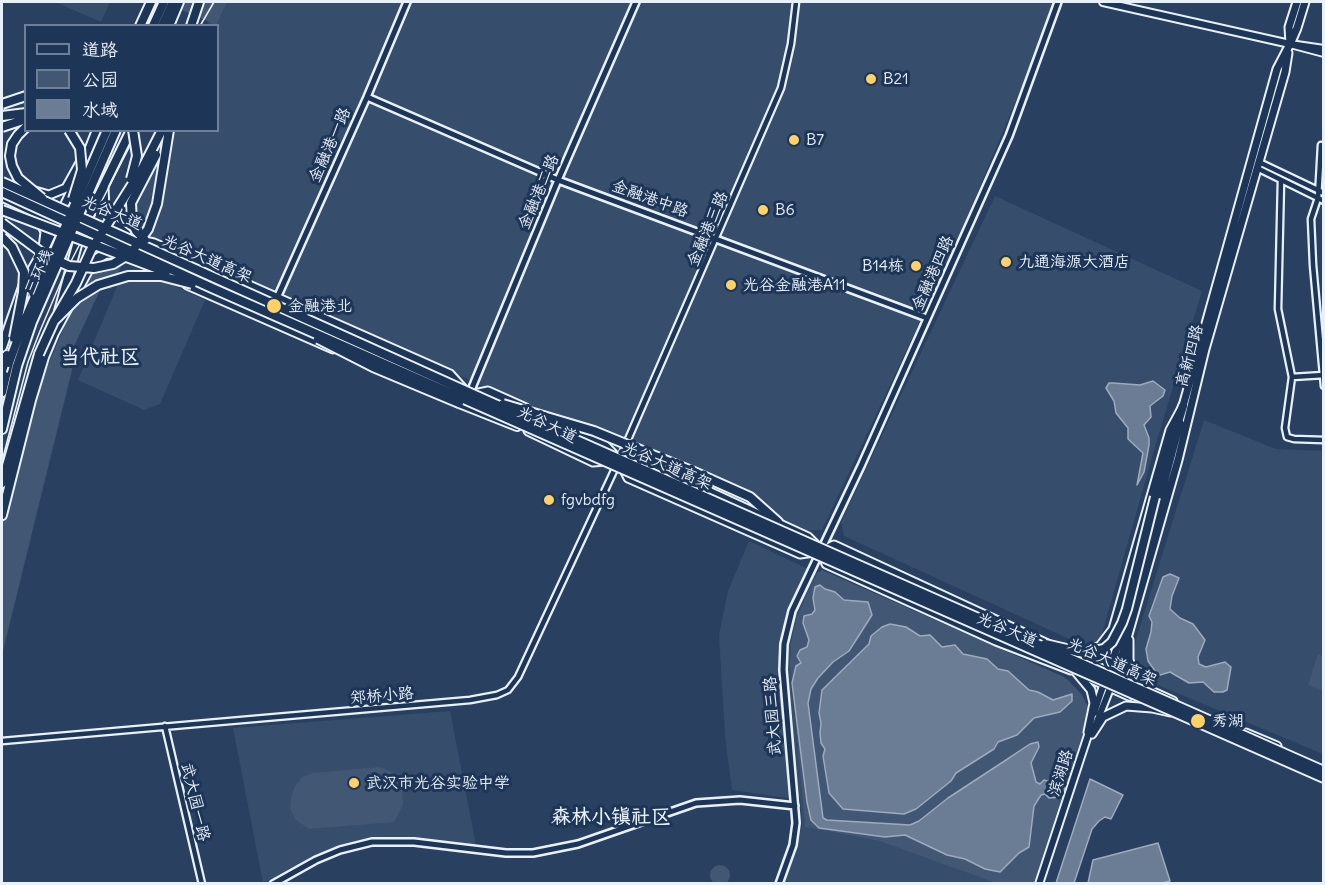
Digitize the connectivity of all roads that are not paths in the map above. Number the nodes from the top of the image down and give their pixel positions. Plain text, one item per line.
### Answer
1 (151, 2) edge
2 (158, 2) edge
3 (164, 2) edge
4 (173, 2) edge
5 (179, 2) edge
6 (199, 2) edge
7 (407, 2) edge
8 (636, 2) edge
9 (796, 2) edge
10 (1058, 2) edge
11 (1103, 2) edge
12 (1297, 2) edge
13 (1305, 2) edge
14 (141, 24) edge
15 (149, 24) edge
16 (154, 24) edge
17 (163, 24) edge
18 (170, 24) edge
19 (192, 24) edge
20 (1290, 44) junction
21 (1323, 48) edge
22 (1323, 53) edge
23 (24, 97) edge
24 (367, 97) junction
25 (2, 104) edge
26 (24, 112) edge
27 (2, 116) edge
28 (24, 120) edge
29 (2, 127) edge
30 (24, 130) edge
31 (70, 132) edge
32 (96, 132) edge
33 (106, 132) edge
34 (115, 132) edge
35 (131, 132) edge
36 (132, 132) edge
37 (165, 132) edge
38 (165, 132) edge
39 (166, 132) edge
40 (1321, 145) dead end
41 (89, 146) junction
42 (1258, 165) junction
43 (558, 180) junction
44 (1281, 180) junction
45 (2, 181) edge
46 (104, 186) junction
47 (20, 188) junction
48 (2, 192) edge
49 (1321, 192) edge
50 (2, 197) edge
51 (1318, 198) junction
52 (1323, 201) edge
53 (60, 207) junction
54 (117, 208) junction
55 (2, 210) edge
56 (31, 212) junction
57 (88, 218) junction
58 (2, 223) edge
59 (56, 223) junction
60 (80, 234) junction
61 (2, 237) edge
62 (130, 237) junction
63 (717, 238) junction
64 (42, 253) junction
65 (119, 253) junction
66 (162, 255) junction
67 (189, 278) junction
68 (212, 288) junction
69 (276, 298) junction
70 (927, 318) junction
71 (54, 321) junction
72 (297, 325) junction
73 (5, 327) edge
74 (54, 333) junction
75 (15, 335) junction
76 (2, 347) edge
77 (13, 364) junction
78 (2, 371) edge
79 (1323, 375) edge
80 (1292, 377) junction
81 (1323, 386) edge
82 (2, 392) edge
83 (469, 395) junction
84 (31, 400) junction
85 (488, 401) junction
86 (1183, 406) junction
87 (517, 426) junction
88 (2, 429) edge
89 (16, 430) junction
90 (1323, 440) edge
91 (619, 460) junction
92 (2, 483) edge
93 (2, 515) edge
94 (778, 522) junction
95 (822, 551) junction
96 (1003, 629) junction
97 (1129, 630) junction
98 (1054, 647) junction
99 (1076, 672) junction
100 (1112, 673) junction
101 (1106, 687) junction
102 (1162, 695) junction
103 (1171, 713) junction
104 (165, 726) junction
105 (1090, 733) junction
106 (2, 741) edge
107 (1323, 769) edge
108 (1323, 779) edge
109 (795, 806) junction
110 (202, 884) edge
111 (273, 884) edge
112 (779, 884) edge
113 (1041, 884) edge

1 - 14 highway
2 - 15 highway
3 - 16 highway
4 - 17 highway
5 - 18 highway
6 - 19 highway
7 - 24 street, 金融港一路
8 - 43 street, 金融港二路
9 - 63 street, 金融港三路
10 - 70 street, 金融港四路
11 - 20 main road
12 - 20 main road, 高新四路
13 - 20 main road, 高新四路
20 - 21 main road
20 - 22 main road
20 - 42 main road, 高新四路
20 - 86 main road, 高新四路
23 - 25 highway, bridge
24 - 43 street, 金融港中路
24 - 69 street, 金融港一路
26 - 27 highway, bridge
28 - 29 highway, bridge
30 - 53 highway, bridge
31 - 75 highway, bridge
32 - 41 highway
33 - 77 highway, 三环线, bridge
34 - 77 highway, 三环线, bridge
35 - 46 highway
36 - 54 highway, bridge
37 - 54 highway, bridge
38 - 66 highway, bridge
39 - 58 highway, bridge
40 - 49 street
41 - 47 main road
41 - 53 highway
42 - 44 street
42 - 49 street
42 - 97 main road, 高新四路
43 - 63 street, 金融港中路
43 - 83 street, 金融港二路
44 - 51 street
44 - 80 street
45 - 47 main road, 光谷大道
45 - 53 highway, 光谷大道高架, bridge
46 - 57 highway
46 - 62 main road
47 - 53 main road, 光谷大道
48 - 67 highway, 光谷大道高架, bridge
49 - 51 street
50 - 56 main road, 光谷大道
51 - 52 street
51 - 79 street
53 - 57 main road, 光谷大道
53 - 59 highway
53 - 66 highway, 光谷大道高架, bridge
54 - 71 highway, bridge
55 - 67 highway, bridge
56 - 59 main road, 光谷大道
56 - 64 main road
57 - 60 highway
57 - 62 main road, 光谷大道
59 - 60 main road, 光谷大道
59 - 64 highway
60 - 65 main road, 光谷大道
60 - 74 highway
61 - 75 highway, bridge
62 - 69 main road, 光谷大道
63 - 70 street, 金融港中路
63 - 91 street, 金融港三路
64 - 73 highway
65 - 74 highway
65 - 83 main road, 光谷大道
66 - 85 highway, 光谷大道高架, bridge
67 - 68 highway, 光谷大道高架, bridge
68 - 71 highway, bridge
68 - 72 highway, 光谷大道高架, bridge
69 - 83 main road, 光谷大道
70 - 95 street, 金融港四路
71 - 89 highway, bridge
72 - 87 highway, bridge
72 - 108 highway, 光谷大道高架, bridge
73 - 76 highway
74 - 84 highway
75 - 78 highway, bridge
77 - 82 highway, 三环线
77 - 88 highway, 三环线
79 - 80 street
79 - 81 street
80 - 90 street
83 - 87 main road, 光谷大道
83 - 91 main road, 光谷大道
84 - 89 highway
84 - 93 highway
85 - 94 highway, bridge
85 - 96 highway, 光谷大道高架, bridge
86 - 96 highway, bridge
86 - 98 main road, 高新四路
86 - 100 main road, 高新四路
87 - 91 main road, 光谷大道
89 - 92 highway
91 - 94 main road, 光谷大道
91 - 95 main road, 光谷大道
91 - 104 street, 郑桥小路
94 - 95 main road, 光谷大道
95 - 98 main road, 光谷大道
95 - 99 main road, 光谷大道
95 - 109 street, 武大园三路
96 - 107 highway, 光谷大道高架, bridge
97 - 100 main road, 高新四路
97 - 102 main road
98 - 100 main road, 光谷大道
99 - 101 main road, 光谷大道
99 - 105 main road
100 - 101 main road, 滨湖路
100 - 102 main road, 光谷大道
101 - 103 main road, 光谷大道
101 - 105 main road, 滨湖路
102 - 107 main road, 光谷大道
103 - 105 main road
103 - 108 main road, 光谷大道
104 - 106 street, 郑桥小路
104 - 110 street, 武大园一路
105 - 113 main road, 滨湖路
109 - 111 street
109 - 112 street, 武大园三路

